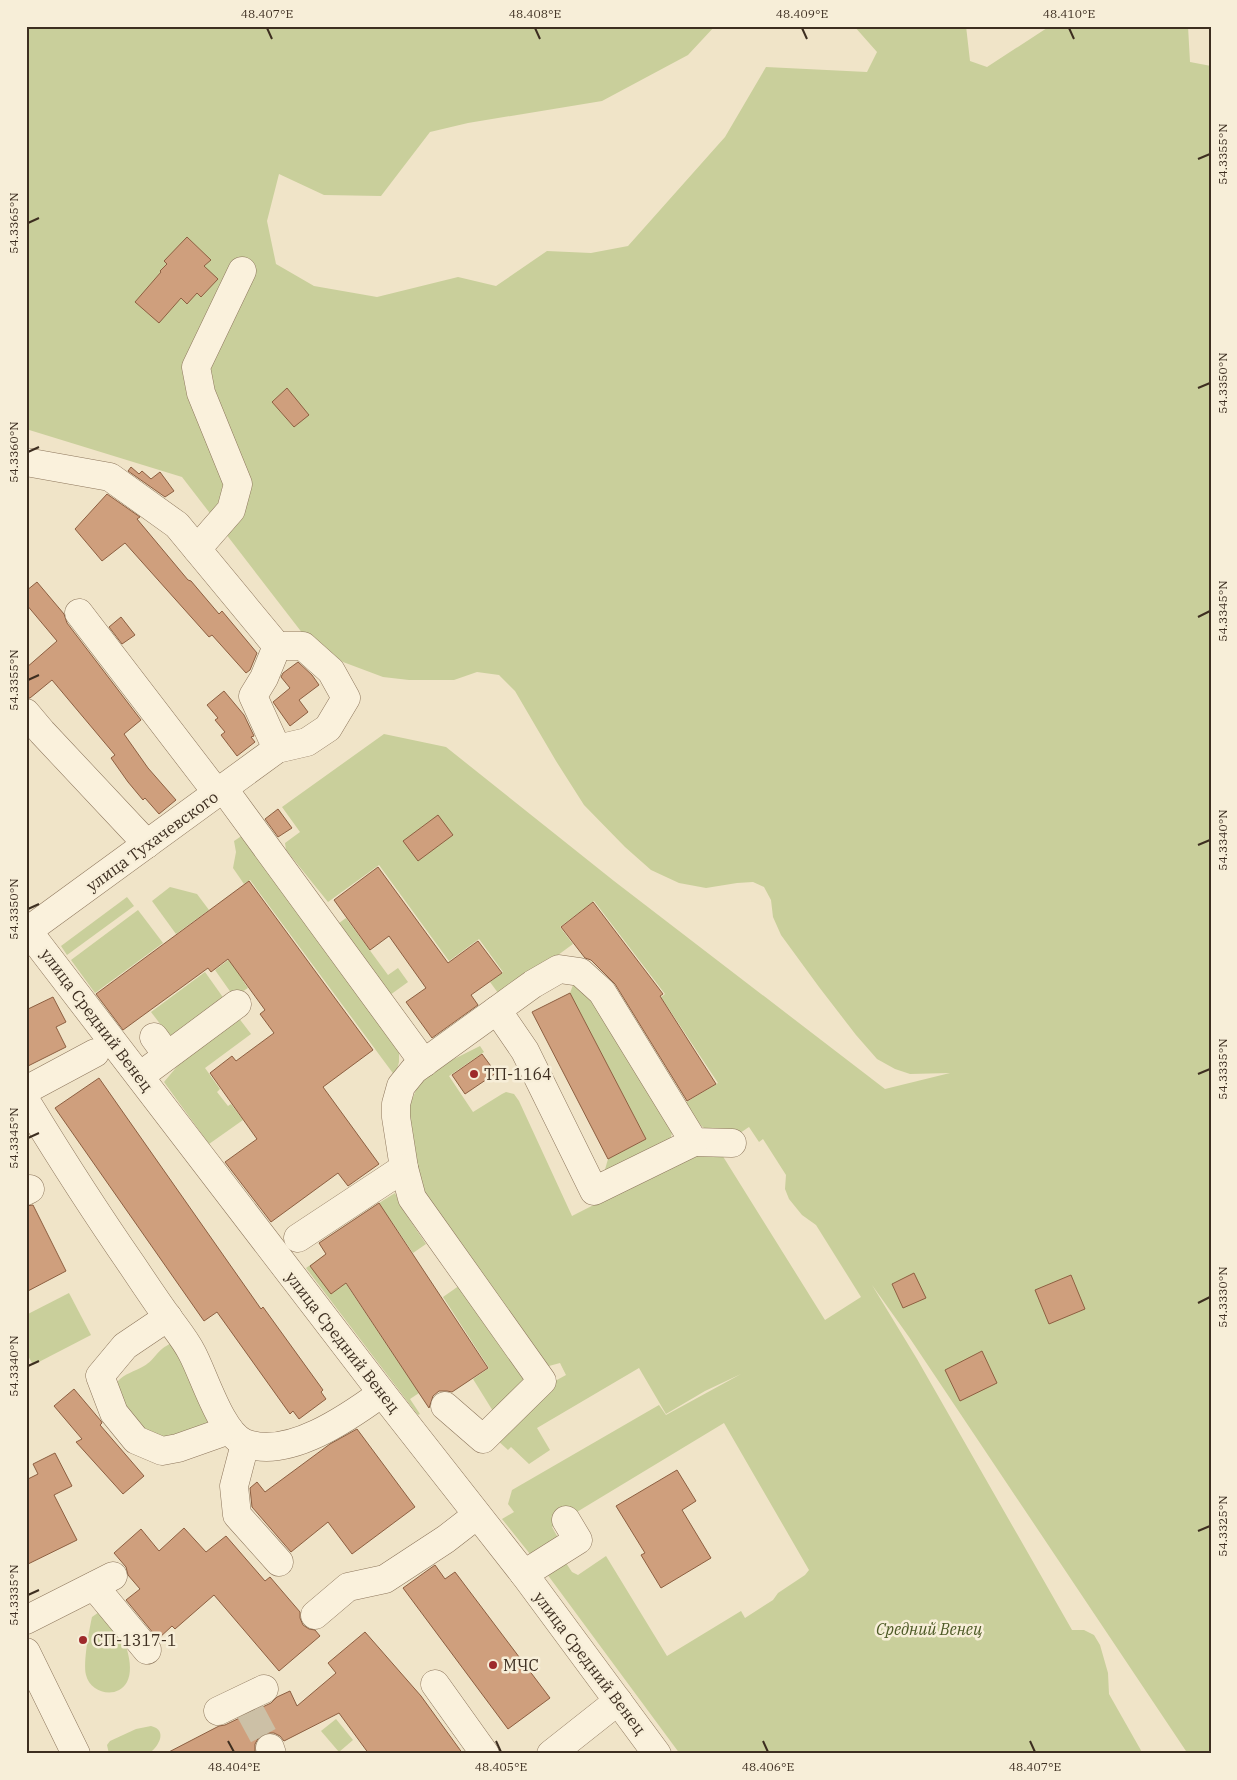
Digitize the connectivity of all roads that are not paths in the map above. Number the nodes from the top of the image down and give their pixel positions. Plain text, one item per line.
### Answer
1 (242, 271) dead end
2 (26, 462) edge
3 (197, 549) junction
4 (79, 613) dead end
5 (277, 646) junction
6 (26, 713) edge
7 (277, 749) junction
8 (220, 791) junction
9 (148, 844) junction
10 (27, 931) edge
11 (237, 1004) dead end
12 (497, 1010) junction
13 (95, 1053) dead end
14 (424, 1063) junction
15 (140, 1076) junction
16 (28, 1098) edge
17 (694, 1142) junction
18 (732, 1143) dead end
19 (404, 1168) junction
20 (298, 1238) dead end
21 (168, 1317) junction
22 (382, 1393) junction
23 (445, 1406) dead end
24 (237, 1437) junction
25 (477, 1515) junction
26 (566, 1520) dead end
27 (278, 1562) dead end
28 (524, 1574) junction
29 (315, 1615) dead end
30 (26, 1620) edge
31 (146, 1650) dead end
32 (26, 1652) edge
33 (435, 1684) dead end
34 (252, 1699) dead end
35 (618, 1701) junction
36 (218, 1711) dead end
37 (76, 1754) edge
38 (485, 1754) edge
39 (551, 1754) edge
40 (657, 1754) edge

1 - 3 street
2 - 3 street
3 - 5 street
4 - 8 street
5 - 7 street
5 - 7 street
6 - 9 street
7 - 8 street, улица Тухачевского
8 - 9 street, улица Тухачевского
8 - 14 street
9 - 10 street, улица Тухачевского
10 - 15 street, улица Средний Венец
11 - 15 street
12 - 14 street
12 - 17 street
12 - 17 street
13 - 16 street
14 - 19 street
15 - 22 street, улица Средний Венец
16 - 21 street
17 - 18 street
19 - 20 street
19 - 23 street
21 - 24 street
21 - 24 street
22 - 24 street
22 - 25 street, улица Средний Венец
24 - 27 street
25 - 28 street, улица Средний Венец
25 - 29 street
26 - 28 street
28 - 35 street, улица Средний Венец
30 - 31 street
32 - 37 street
33 - 38 street
34 - 36 street
35 - 39 street
35 - 40 street, улица Средний Венец

